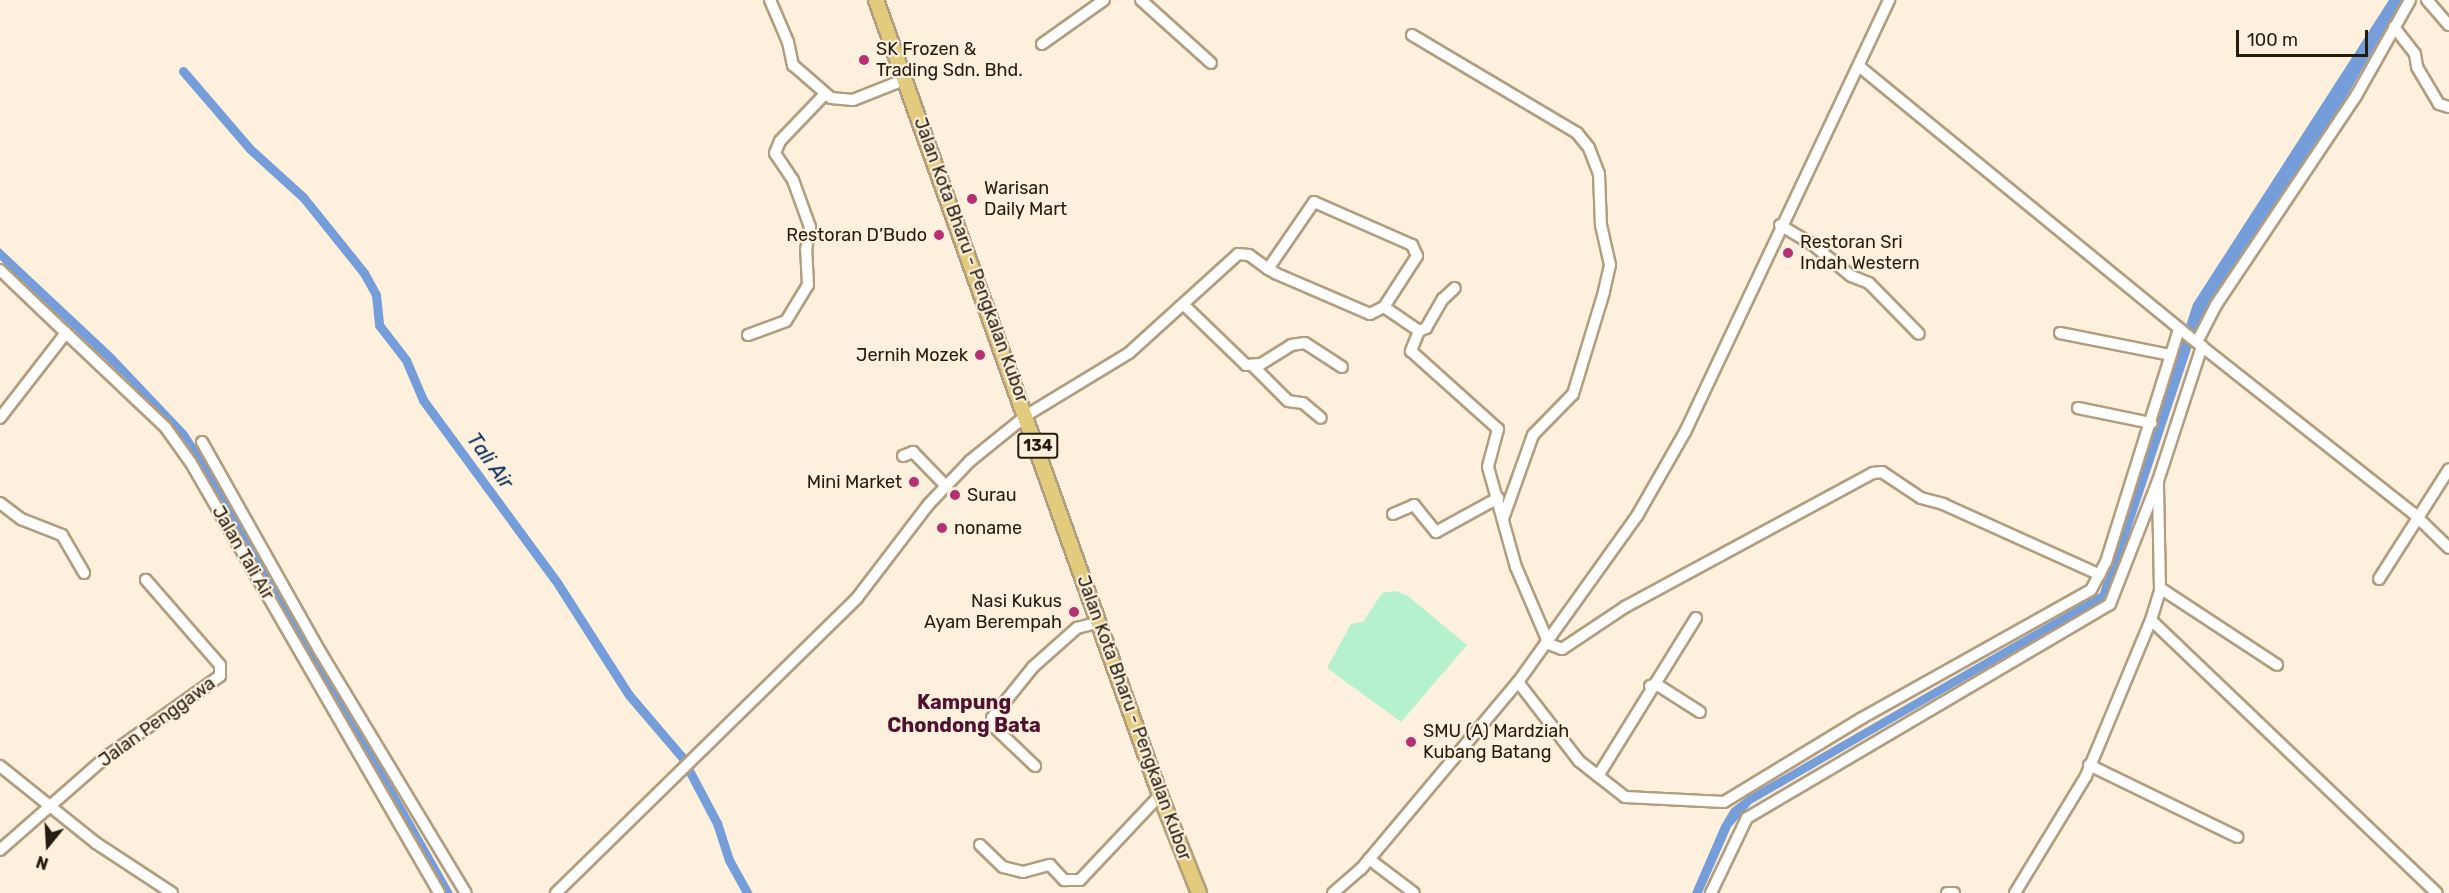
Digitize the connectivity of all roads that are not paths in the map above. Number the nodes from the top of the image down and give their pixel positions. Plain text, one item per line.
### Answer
1 (770, 0) edge
2 (876, 0) edge
3 (1104, 0) edge
4 (1141, 0) edge
5 (1889, 0) edge
6 (2410, 0) edge
7 (2427, 0) edge
8 (2449, 25) edge
9 (2394, 27) junction
10 (1412, 35) dead end
11 (1042, 44) dead end
12 (1211, 63) dead end
13 (1860, 67) junction
14 (906, 79) junction
15 (825, 94) junction
16 (2449, 106) edge
17 (1780, 225) junction
18 (1268, 269) junction
19 (0, 270) edge
20 (1455, 288) dead end
21 (1185, 306) junction
22 (1384, 307) junction
23 (2180, 329) junction
24 (1419, 331) junction
25 (66, 333) junction
26 (2060, 333) dead end
27 (1919, 334) dead end
28 (748, 335) dead end
29 (2198, 343) junction
30 (2170, 354) junction
31 (1253, 366) junction
32 (1342, 367) dead end
33 (2078, 408) dead end
34 (1027, 415) junction
35 (0, 418) edge
36 (1321, 418) dead end
37 (2151, 423) junction
38 (202, 442) dead end
39 (903, 456) dead end
40 (2449, 469) edge
41 (2158, 481) junction
42 (945, 485) junction
43 (1498, 498) junction
44 (0, 503) edge
45 (1393, 514) dead end
46 (2419, 519) junction
47 (1503, 520) junction
48 (2449, 548) edge
49 (84, 573) dead end
50 (2100, 575) junction
51 (2379, 579) dead end
52 (146, 580) dead end
53 (2160, 588) junction
54 (1696, 618) dead end
55 (2151, 621) junction
56 (1099, 622) junction
57 (1549, 644) junction
58 (2277, 664) dead end
59 (1518, 682) junction
60 (1650, 686) junction
61 (1700, 712) dead end
62 (2089, 765) junction
63 (0, 766) edge
64 (1035, 766) dead end
65 (1598, 776) junction
66 (1160, 795) junction
67 (48, 806) junction
68 (2237, 837) dead end
69 (980, 845) dead end
70 (0, 850) edge
71 (1369, 859) junction
72 (172, 893) edge
73 (439, 893) edge
74 (466, 893) edge
75 (556, 893) edge
76 (1199, 893) edge
77 (1333, 893) edge
78 (1412, 893) edge
79 (1711, 893) edge
80 (1947, 893) edge
81 (1954, 893) edge
82 (2015, 893) edge
83 (2437, 893) edge

1 - 15 street
2 - 14 main road, Jalan Kota Bharu - Pengkalan Kubor / 134
3 - 11 street
4 - 12 street
5 - 13 street
6 - 9 street
7 - 8 street
9 - 16 street
9 - 29 street
10 - 47 street
13 - 17 street
13 - 23 street
14 - 15 street
14 - 34 main road, Jalan Kota Bharu - Pengkalan Kubor / 134
15 - 28 street
17 - 27 street
17 - 57 street
18 - 21 street
18 - 22 street
18 - 22 street
19 - 25 street, Jalan Tali Air
20 - 24 street
21 - 31 street
21 - 34 street
22 - 24 street
23 - 29 street
23 - 30 street
24 - 43 street
25 - 35 street
25 - 73 street, Jalan Tali Air
26 - 30 street
29 - 41 street
29 - 46 street
30 - 37 street
31 - 32 street
31 - 36 street
33 - 37 street
34 - 42 street
34 - 56 main road, Jalan Kota Bharu - Pengkalan Kubor / 134
37 - 50 street
38 - 74 street, Jalan Tali Air
39 - 42 street
40 - 46 street
41 - 53 street
41 - 79 street
42 - 75 street
43 - 45 street
43 - 47 street
44 - 49 street
46 - 48 street
46 - 51 street
47 - 57 street
50 - 57 street
50 - 65 street
52 - 67 street, Jalan Penggawa
53 - 55 street
53 - 58 street
54 - 60 street
55 - 62 street
55 - 83 street
56 - 64 street
56 - 66 main road, Jalan Kota Bharu - Pengkalan Kubor / 134
57 - 59 street
59 - 65 street
59 - 71 street
60 - 61 street
60 - 65 street
62 - 68 street
62 - 82 street
63 - 67 street
66 - 69 street
66 - 76 main road, Jalan Kota Bharu - Pengkalan Kubor / 134
67 - 70 street, Jalan Penggawa
67 - 72 street
71 - 77 street
71 - 78 street
80 - 81 street

